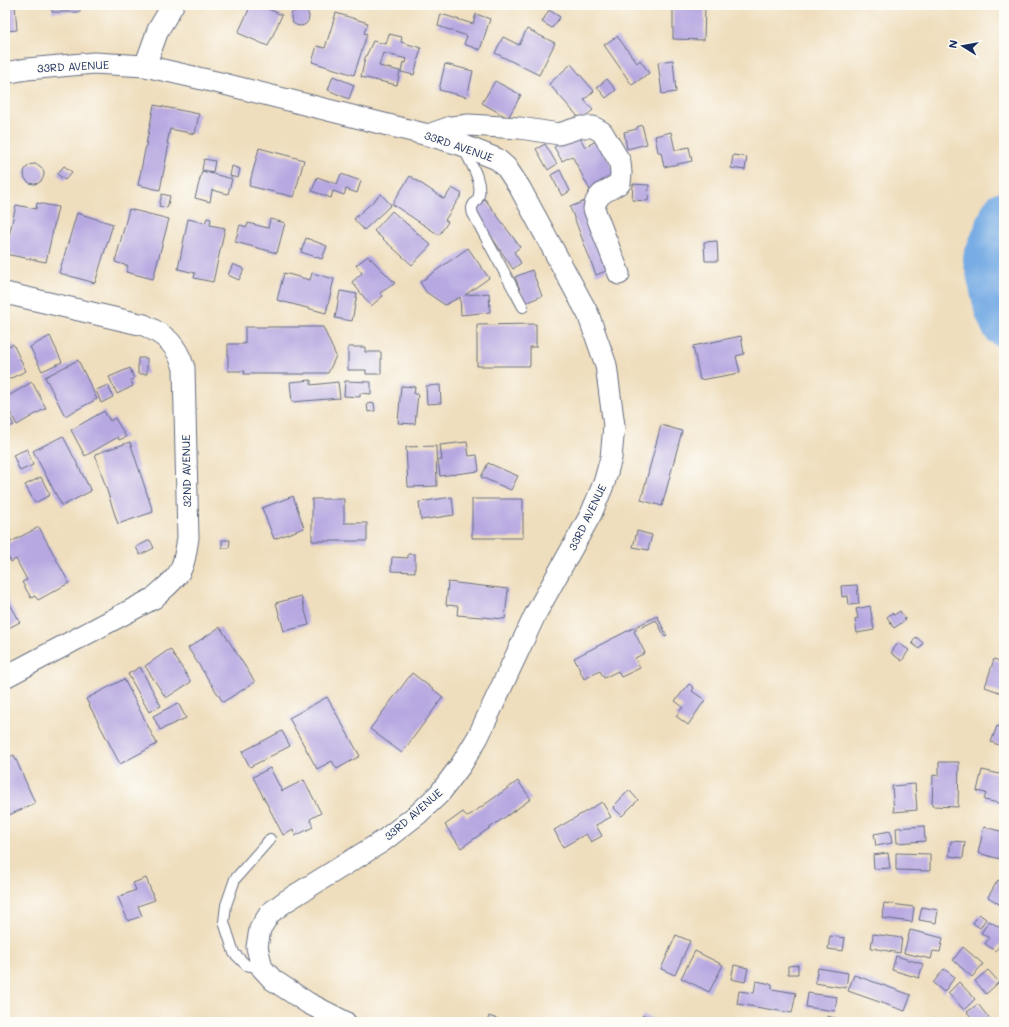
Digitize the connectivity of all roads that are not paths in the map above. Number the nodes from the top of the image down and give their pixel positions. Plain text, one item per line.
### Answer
1 (174, 5) edge
2 (145, 66) junction
3 (5, 73) edge
4 (428, 135) junction
5 (462, 146) junction
6 (619, 274) dead end
7 (5, 293) edge
8 (524, 307) dead end
9 (5, 677) edge
10 (270, 839) dead end
11 (262, 968) junction
12 (345, 1022) edge

1 - 2 street
2 - 3 street, 33RD AVENUE
2 - 4 street, 33RD AVENUE
4 - 5 street, 33RD AVENUE
4 - 6 street
5 - 8 lane
5 - 11 street, 33RD AVENUE
7 - 9 street, 32ND AVENUE
10 - 11 lane
11 - 12 street

